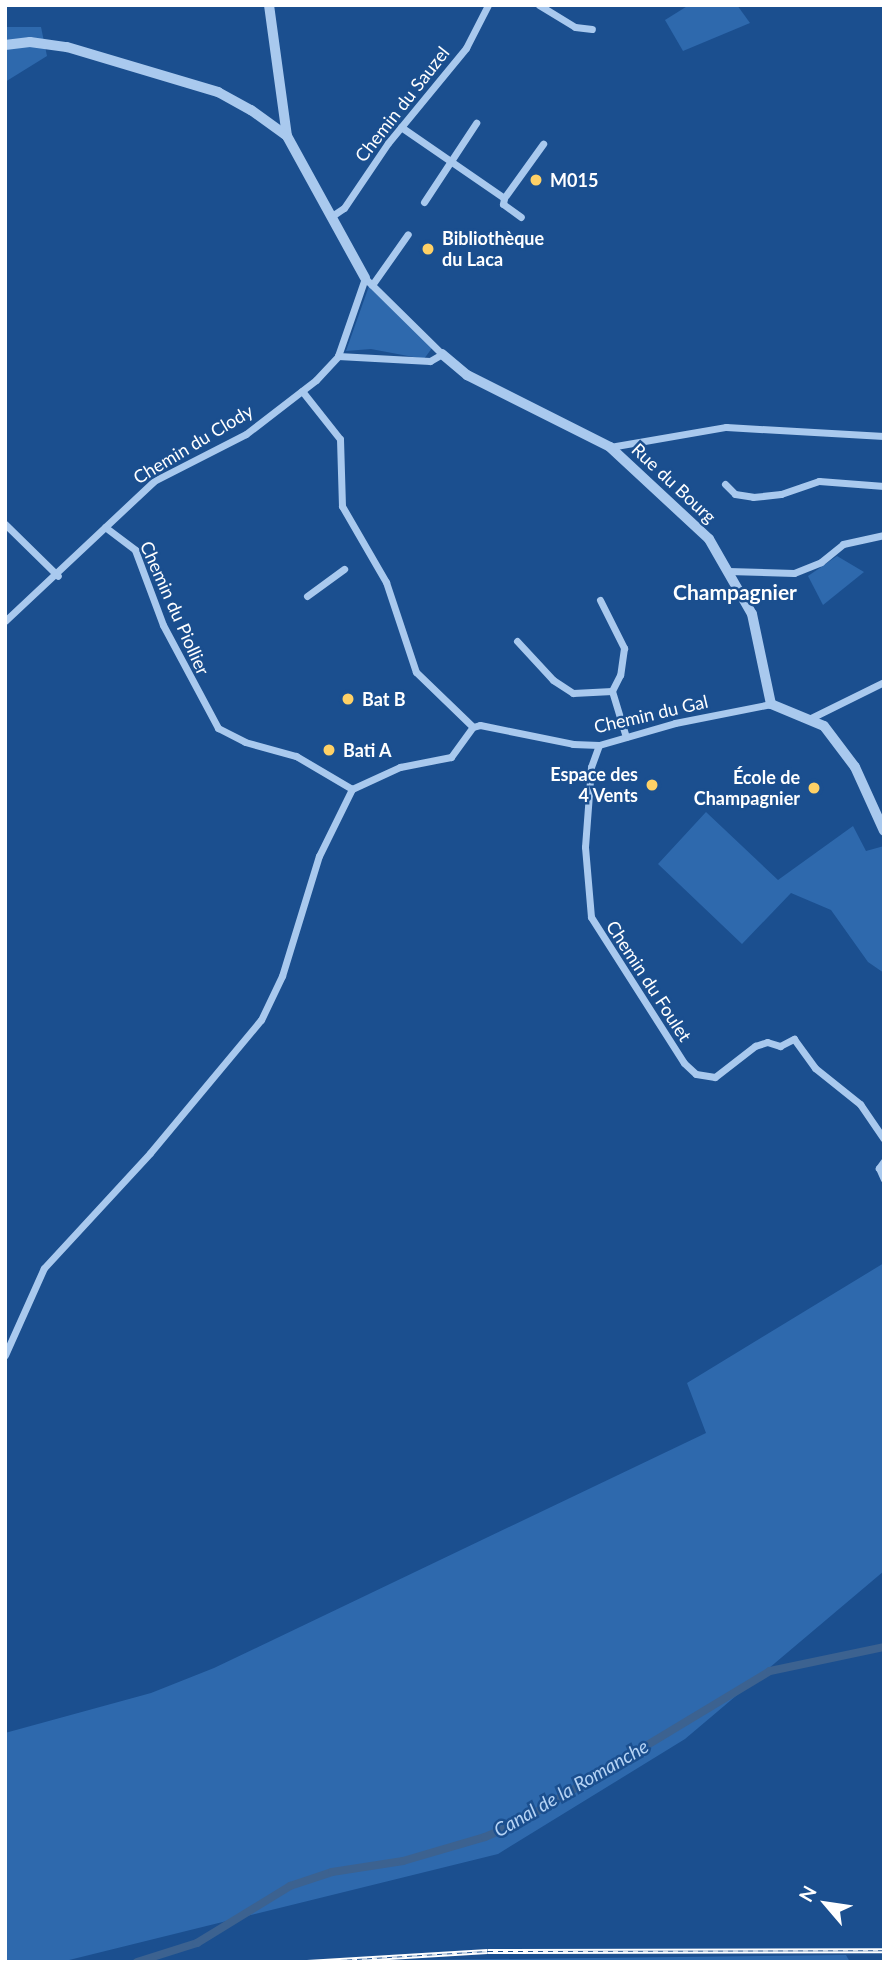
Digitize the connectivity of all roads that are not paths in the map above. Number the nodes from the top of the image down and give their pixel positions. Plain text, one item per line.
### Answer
1 (269, 5) edge
2 (488, 5) edge
3 (539, 5) edge
4 (592, 29) dead end
5 (5, 45) edge
6 (477, 123) dead end
7 (401, 127) junction
8 (286, 136) junction
9 (543, 144) dead end
10 (453, 161) junction
11 (504, 198) junction
12 (424, 202) dead end
13 (332, 216) junction
14 (521, 217) dead end
15 (408, 234) dead end
16 (369, 281) junction
17 (442, 354) junction
18 (338, 356) junction
19 (302, 391) junction
20 (884, 436) edge
21 (610, 447) junction
22 (725, 484) dead end
23 (884, 486) edge
24 (5, 524) edge
25 (105, 527) junction
26 (884, 535) edge
27 (344, 569) dead end
28 (728, 571) junction
29 (58, 576) junction
30 (307, 596) dead end
31 (600, 600) dead end
32 (5, 621) edge
33 (517, 641) dead end
34 (884, 682) edge
35 (612, 691) junction
36 (771, 704) junction
37 (811, 718) junction
38 (473, 727) junction
39 (626, 737) junction
40 (599, 744) junction
41 (352, 789) junction
42 (884, 831) edge
43 (884, 1139) edge
44 (884, 1161) edge
45 (884, 1179) edge
46 (5, 1355) edge

1 - 8 street
2 - 7 street, Chemin du Sauzel
3 - 4 street
5 - 8 street
6 - 10 street
7 - 10 street
7 - 13 street, Chemin du Sauzel
8 - 13 street
9 - 11 street
10 - 11 street
10 - 12 street
11 - 14 street
13 - 16 street
15 - 16 street
16 - 17 street
16 - 18 street
17 - 18 street
17 - 21 street, Rue du Bourg
18 - 19 street, Chemin du Clody
19 - 25 street, Chemin du Clody
19 - 38 street
20 - 21 street
21 - 28 street, Rue du Bourg
22 - 23 street
24 - 29 street
25 - 29 street, Chemin du Clody
25 - 41 street, Chemin du Piollier
26 - 28 street
27 - 30 street
28 - 36 street, Rue du Bourg
29 - 32 street, Chemin du Clody
31 - 35 street
33 - 35 street
34 - 37 street
35 - 39 street
36 - 37 street
36 - 39 street, Chemin du Gal
37 - 42 street
38 - 40 street, Chemin du Gal
38 - 41 street
39 - 40 street, Chemin du Gal
40 - 43 street, Chemin du Foulet
41 - 46 street
44 - 45 street

